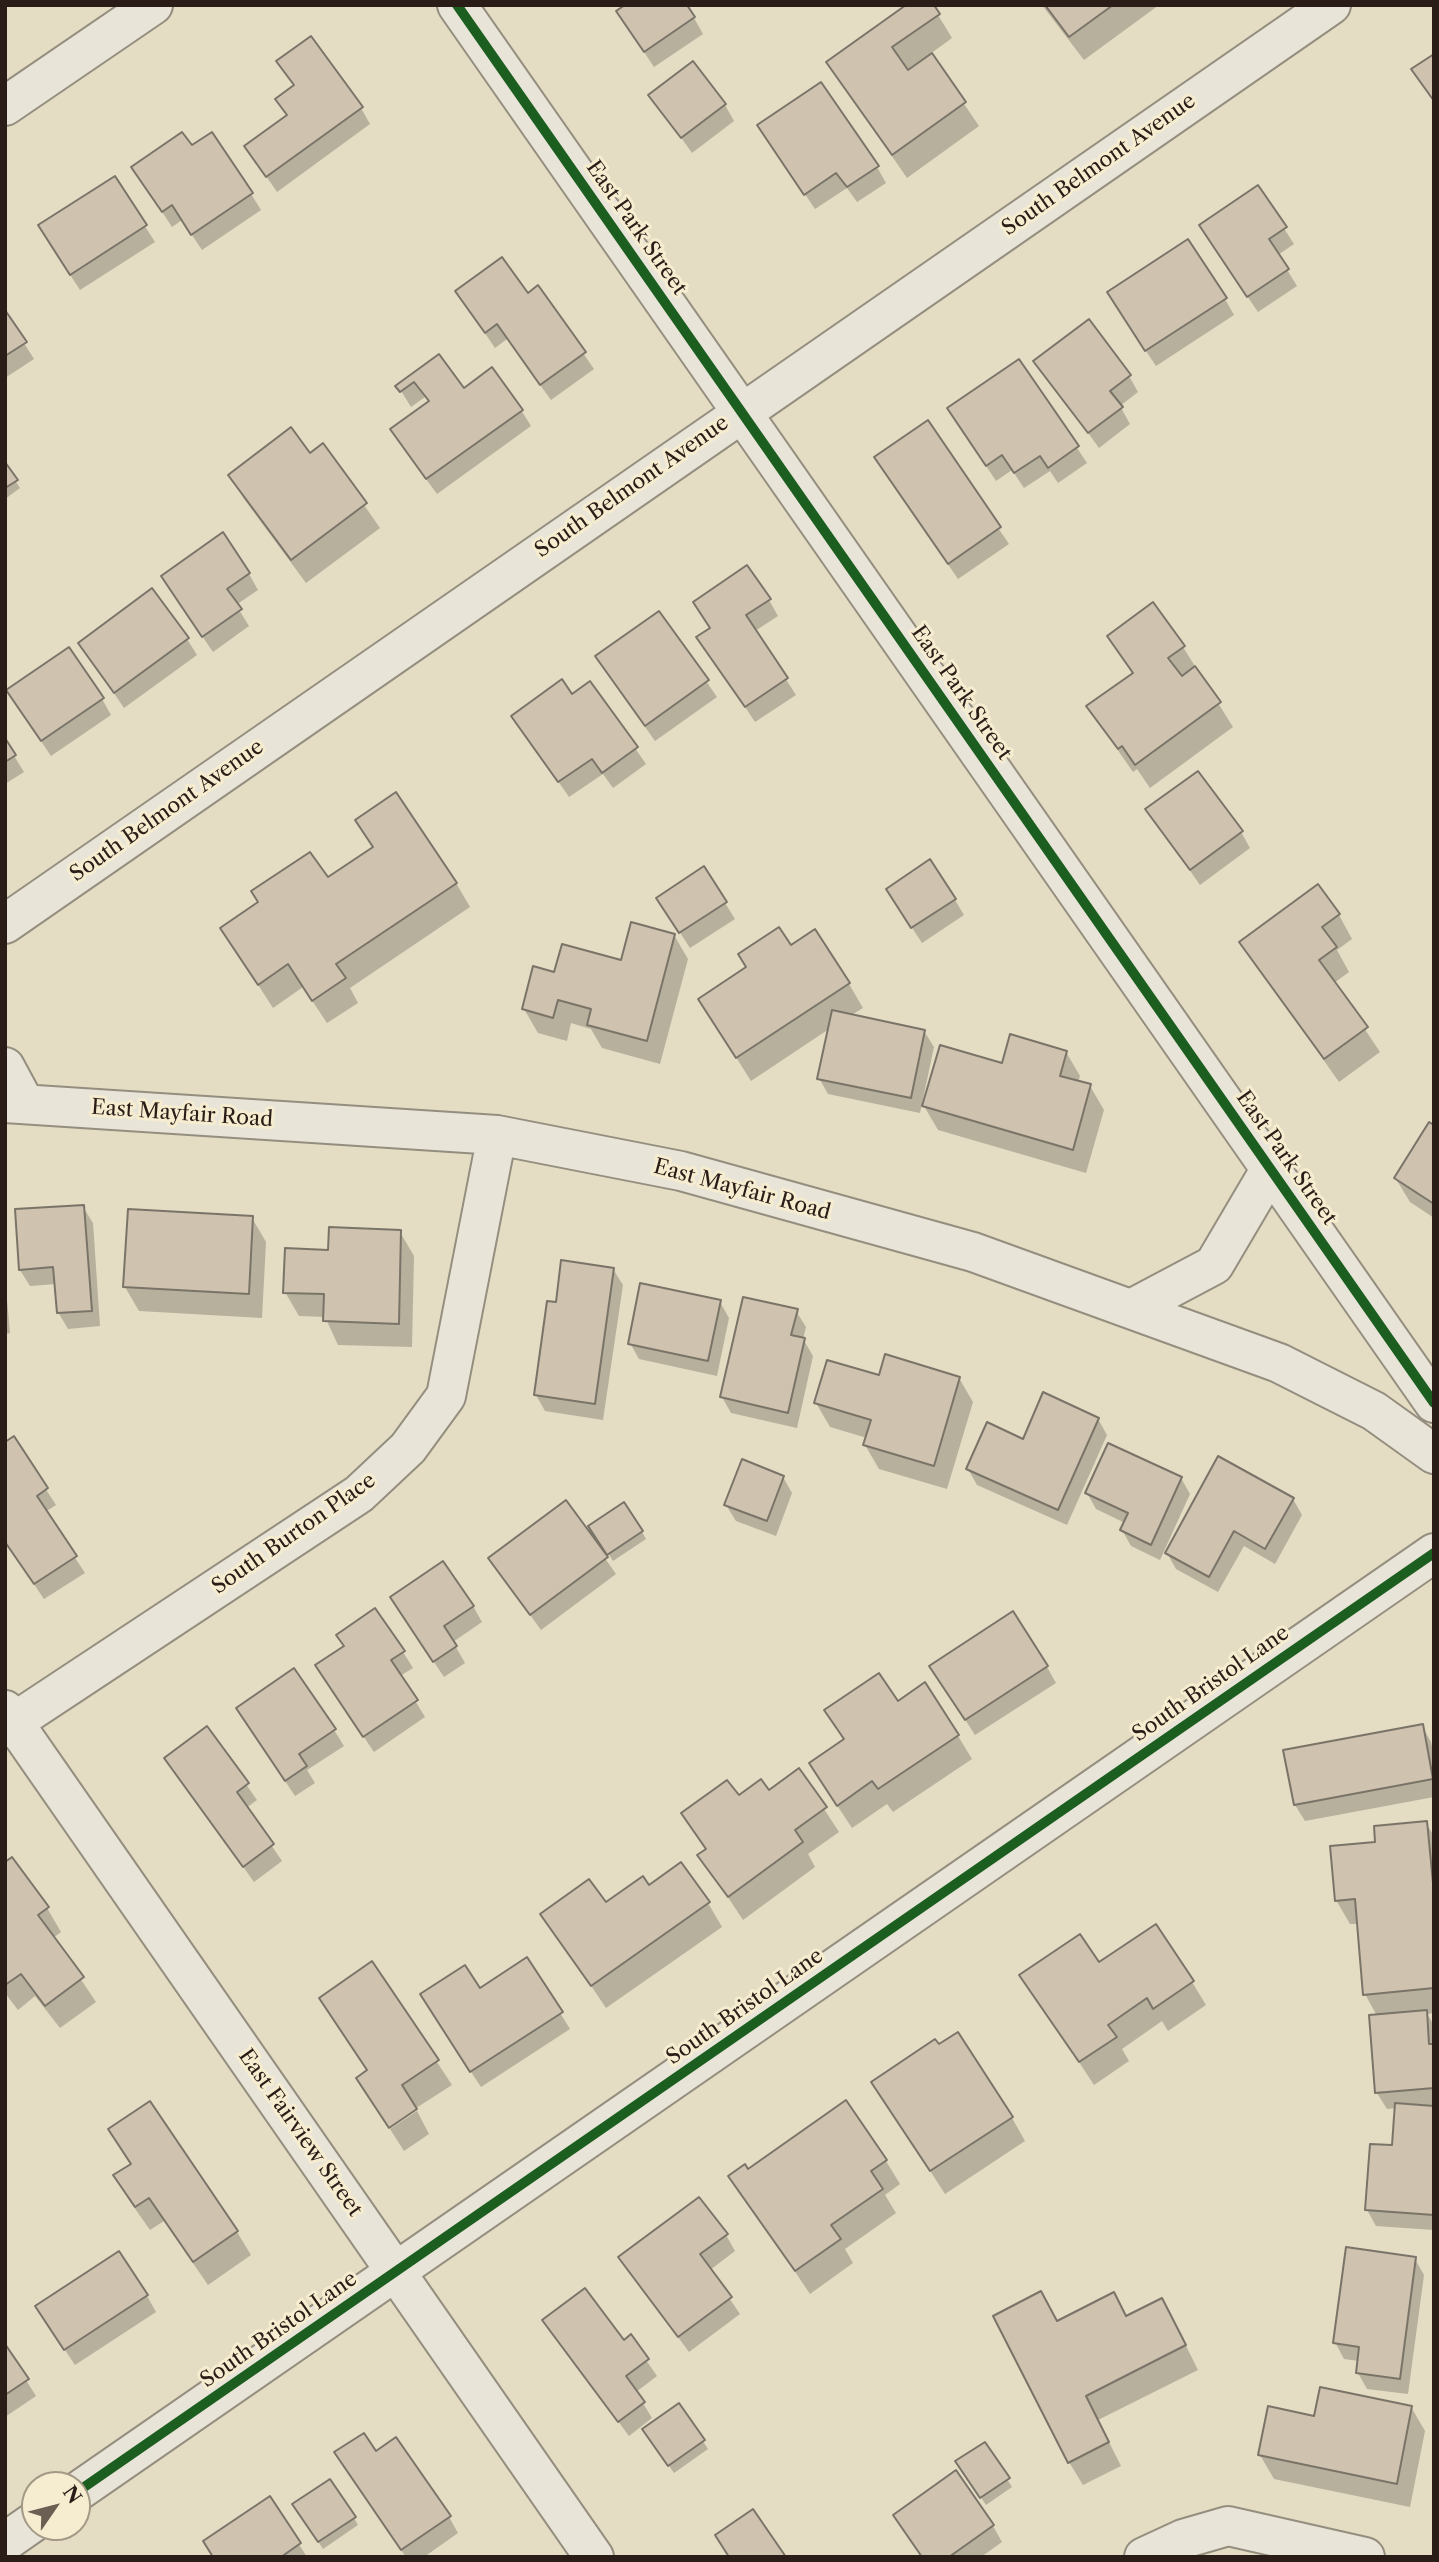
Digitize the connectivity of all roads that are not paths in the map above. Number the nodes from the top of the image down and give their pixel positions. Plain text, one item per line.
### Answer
1 (153, 5) edge
2 (457, 5) edge
3 (1331, 5) edge
4 (5, 106) edge
5 (741, 412) junction
6 (5, 924) edge
7 (5, 1067) edge
8 (15, 1104) edge
9 (497, 1135) junction
10 (1270, 1170) junction
11 (1131, 1309) junction
12 (1434, 1403) edge
13 (1434, 1454) edge
14 (1434, 1553) edge
15 (8, 1720) edge
16 (397, 2272) junction
17 (91, 2482) edge
18 (21, 2531) edge
19 (5, 2542) edge
20 (594, 2557) edge
21 (1144, 2557) edge
22 (1365, 2557) edge

1 - 4 street
2 - 5 street, East Park Street
3 - 5 street, South Belmont Avenue
5 - 6 street, South Belmont Avenue
5 - 10 street, East Park Street
7 - 8 street
8 - 9 street, East Mayfair Road
9 - 11 street, East Mayfair Road
9 - 15 street, South Burton Place
10 - 11 street
10 - 12 street, East Park Street
11 - 13 street, East Mayfair Road
14 - 16 street, South Bristol Lane
15 - 16 street, East Fairview Street
16 - 17 street, South Bristol Lane
16 - 20 street, East Fairview Street
18 - 19 street
21 - 22 street

